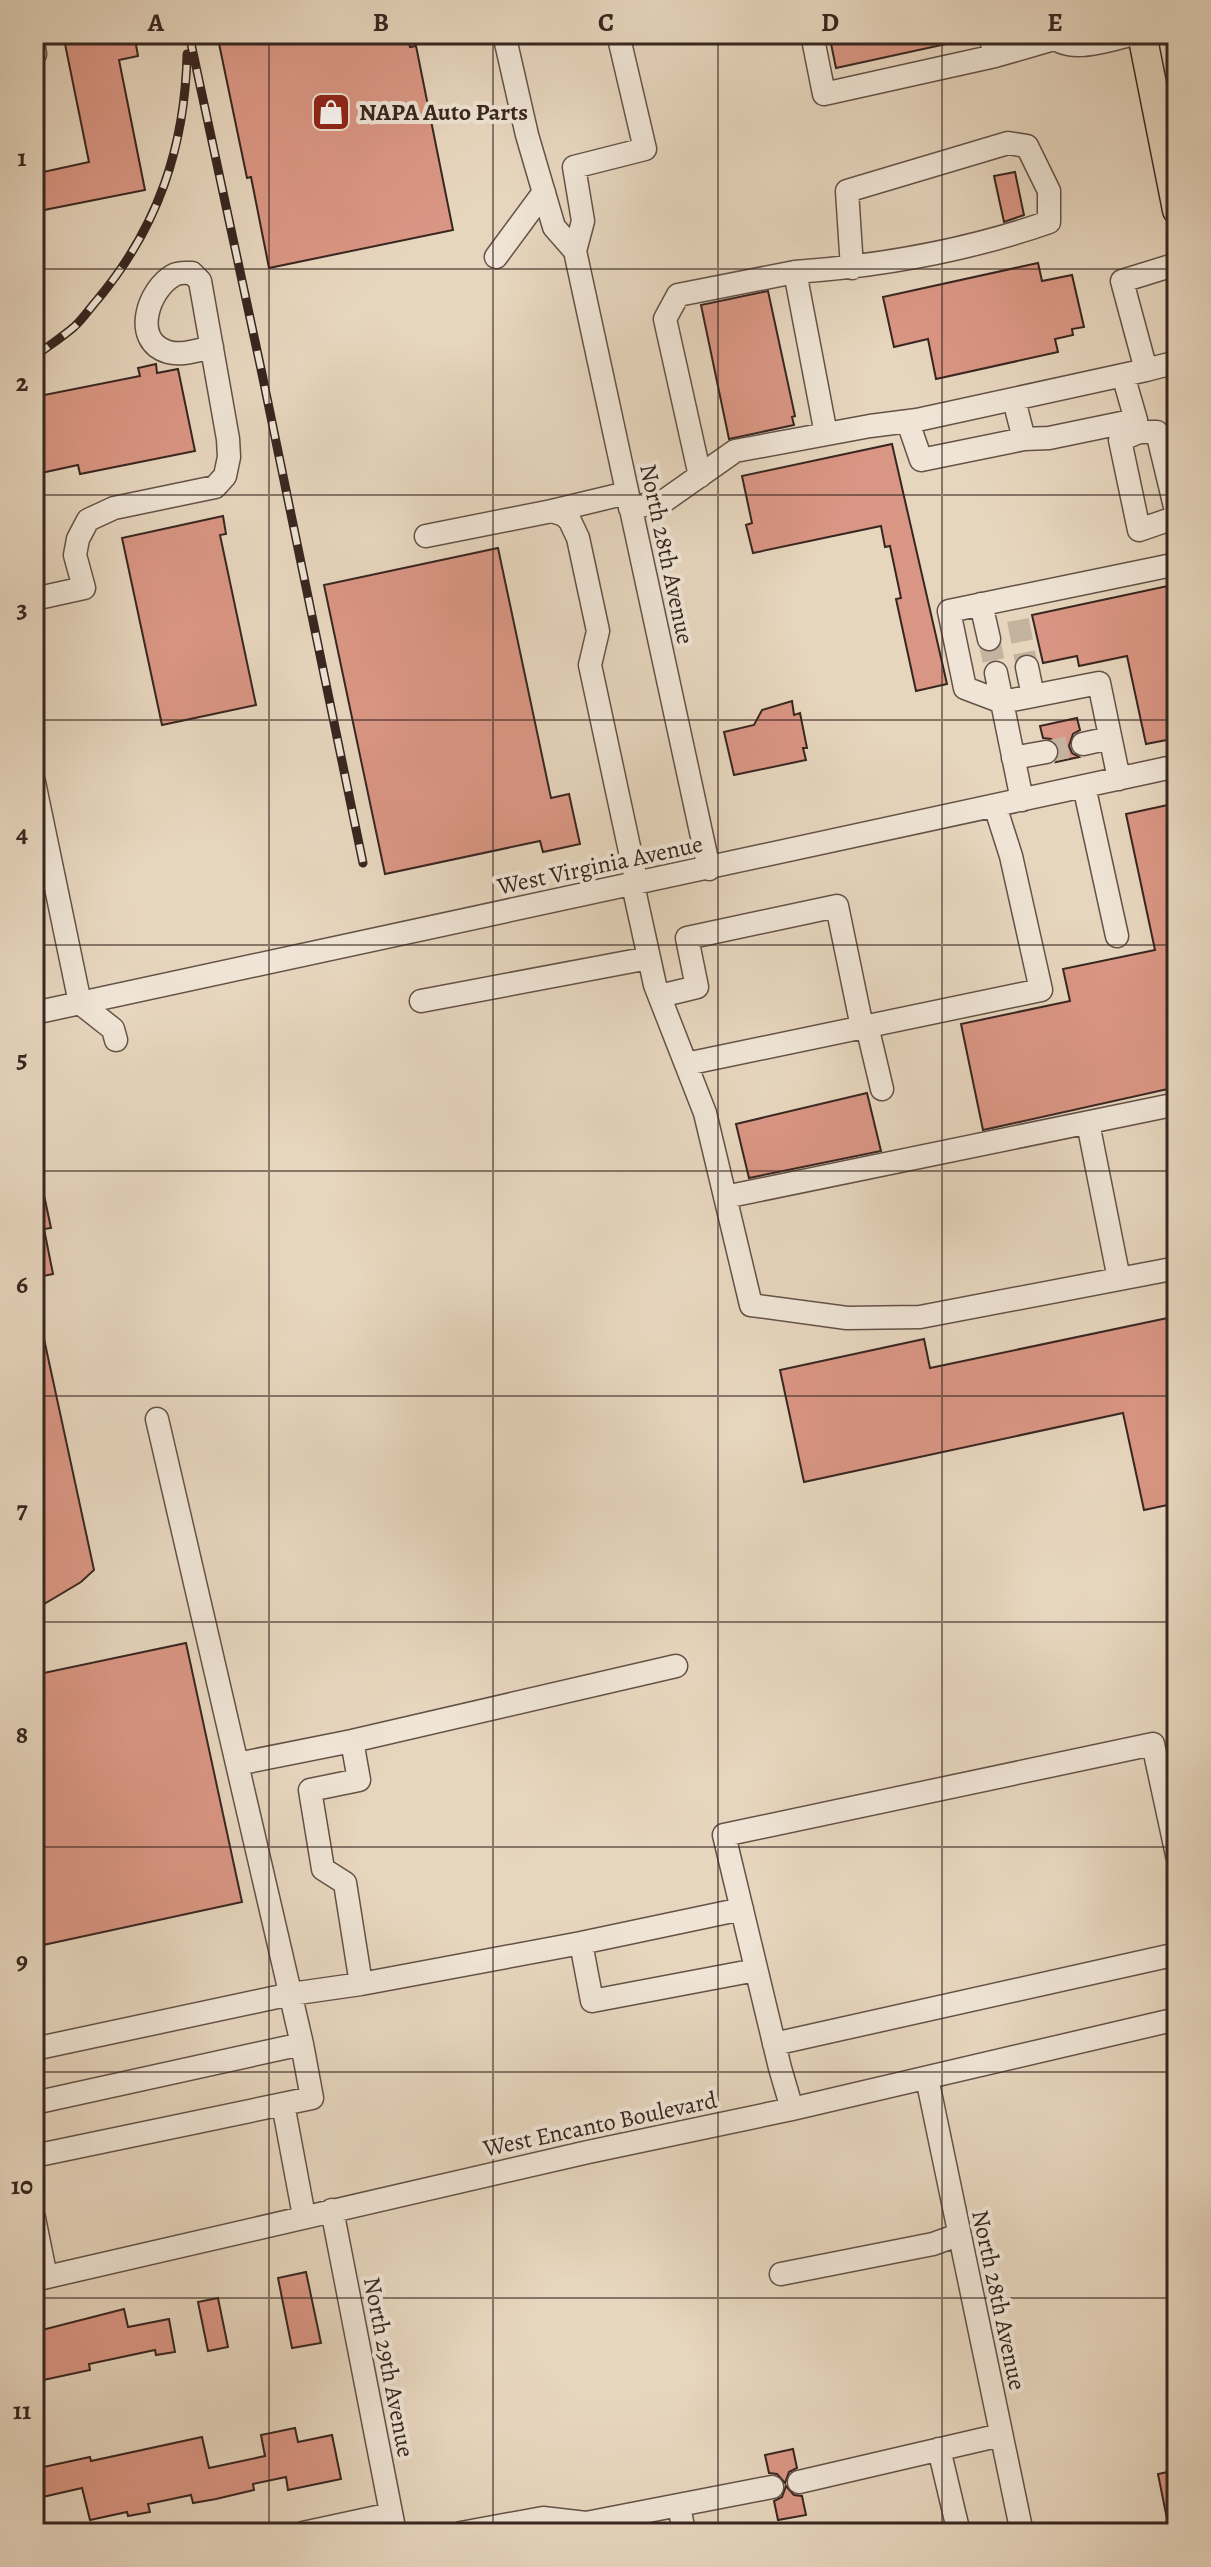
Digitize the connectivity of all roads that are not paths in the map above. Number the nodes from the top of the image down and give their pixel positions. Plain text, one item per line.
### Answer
1 (504, 34) edge
2 (618, 34) edge
3 (812, 34) edge
4 (1134, 34) edge
5 (1142, 34) edge
6 (1052, 37) edge
7 (993, 45) edge
8 (544, 192) junction
9 (1177, 210) edge
10 (575, 251) junction
11 (496, 257) dead end
12 (1177, 264) edge
13 (852, 268) junction
14 (795, 272) junction
15 (212, 347) dead end
16 (1177, 362) edge
17 (1146, 370) junction
18 (1123, 375) junction
19 (1014, 400) junction
20 (908, 422) junction
21 (1137, 426) junction
22 (826, 434) junction
23 (1024, 439) junction
24 (700, 476) junction
25 (629, 500) junction
26 (552, 511) junction
27 (1177, 516) edge
28 (426, 536) dead end
29 (1177, 564) edge
30 (1013, 598) junction
31 (34, 599) edge
32 (981, 604) junction
33 (1018, 620) tunnel mouth
34 (989, 639) tunnel mouth
35 (1027, 667) tunnel mouth
36 (996, 673) tunnel mouth
37 (1033, 696) junction
38 (1002, 702) junction
39 (1110, 738) junction
40 (1083, 744) tunnel mouth
41 (1046, 752) tunnel mouth
42 (1013, 758) junction
43 (1177, 766) edge
44 (1119, 779) junction
45 (34, 782) edge
46 (1084, 786) junction
47 (1022, 800) junction
48 (995, 806) junction
49 (709, 869) junction
50 (635, 884) junction
51 (1117, 936) dead end
52 (649, 958) junction
53 (660, 996) junction
54 (421, 1001) dead end
55 (80, 1003) junction
56 (34, 1013) edge
57 (864, 1026) junction
58 (116, 1040) dead end
59 (686, 1064) junction
60 (882, 1089) dead end
61 (1177, 1104) edge
62 (1088, 1123) junction
63 (725, 1197) junction
64 (1177, 1268) edge
65 (1119, 1279) junction
66 (157, 1419) dead end
67 (676, 1666) dead end
68 (352, 1741) junction
69 (237, 1764) junction
70 (1177, 1855) edge
71 (742, 1909) junction
72 (590, 1941) junction
73 (1177, 1954) edge
74 (756, 1970) junction
75 (361, 1984) junction
76 (291, 1994) junction
77 (1177, 2019) edge
78 (302, 2044) junction
79 (774, 2044) junction
80 (34, 2049) edge
81 (927, 2078) junction
82 (34, 2103) edge
83 (283, 2104) junction
84 (792, 2109) junction
85 (34, 2156) edge
86 (332, 2210) junction
87 (304, 2216) junction
88 (34, 2218) edge
89 (958, 2235) junction
90 (781, 2274) dead end
91 (40, 2278) edge
92 (1001, 2435) junction
93 (939, 2449) junction
94 (799, 2482) dead end
95 (772, 2487) dead end
96 (679, 2505) junction
97 (393, 2524) edge
98 (303, 2533) edge
99 (461, 2533) edge
100 (684, 2533) edge
101 (959, 2533) edge
102 (1022, 2533) edge

1 - 8 street
2 - 10 street
3 - 7 street
4 - 6 street
5 - 9 main road
6 - 7 street
8 - 10 street
8 - 11 street
10 - 25 street, North 28th Avenue
12 - 17 street
13 - 13 street
13 - 14 street
14 - 22 street
14 - 24 street
15 - 31 street
16 - 17 street
17 - 18 street
18 - 19 street
18 - 21 street
19 - 20 street
19 - 23 street
20 - 22 street
20 - 23 street
21 - 23 street
21 - 27 street
21 - 27 street
22 - 24 street
24 - 25 street
25 - 26 street
25 - 49 street, North 28th Avenue
26 - 28 street
26 - 50 street
29 - 30 street
30 - 32 street
30 - 33 street
32 - 34 street
32 - 38 street
35 - 37 street
36 - 38 street
37 - 38 street
37 - 39 street
38 - 42 street
39 - 40 street
39 - 44 street
41 - 42 street
42 - 47 street
43 - 44 street, West Virginia Avenue
44 - 46 street, West Virginia Avenue
45 - 55 street
46 - 47 street, West Virginia Avenue
46 - 51 street
47 - 48 street, West Virginia Avenue
48 - 49 street, West Virginia Avenue
48 - 57 street
49 - 50 street, West Virginia Avenue
50 - 52 street
50 - 55 street, West Virginia Avenue
52 - 53 street
52 - 54 street
53 - 57 street
53 - 59 street
55 - 56 street, West Virginia Avenue
55 - 58 street
57 - 59 street
57 - 60 street
59 - 63 street
61 - 62 street
62 - 63 street
62 - 65 street
63 - 65 street
64 - 65 street
66 - 69 street
67 - 68 street
68 - 69 street
68 - 75 street
69 - 76 street
70 - 71 street
71 - 72 street
71 - 74 street
72 - 74 street
72 - 75 street
73 - 79 street
74 - 79 street
75 - 76 street
76 - 78 street
76 - 80 street
77 - 81 street, West Encanto Boulevard
78 - 82 street
78 - 83 street
79 - 84 street
81 - 84 street, West Encanto Boulevard
81 - 89 street, North 28th Avenue
83 - 85 street
83 - 87 street
84 - 86 street, West Encanto Boulevard
86 - 87 street, West Encanto Boulevard
86 - 97 street, North 29th Avenue
87 - 91 street, West Encanto Boulevard
88 - 91 street
89 - 90 street
89 - 92 street, North 28th Avenue
92 - 93 street
92 - 102 street, North 28th Avenue
93 - 94 street
93 - 101 street
95 - 96 street
96 - 99 street
96 - 100 street
97 - 98 street

